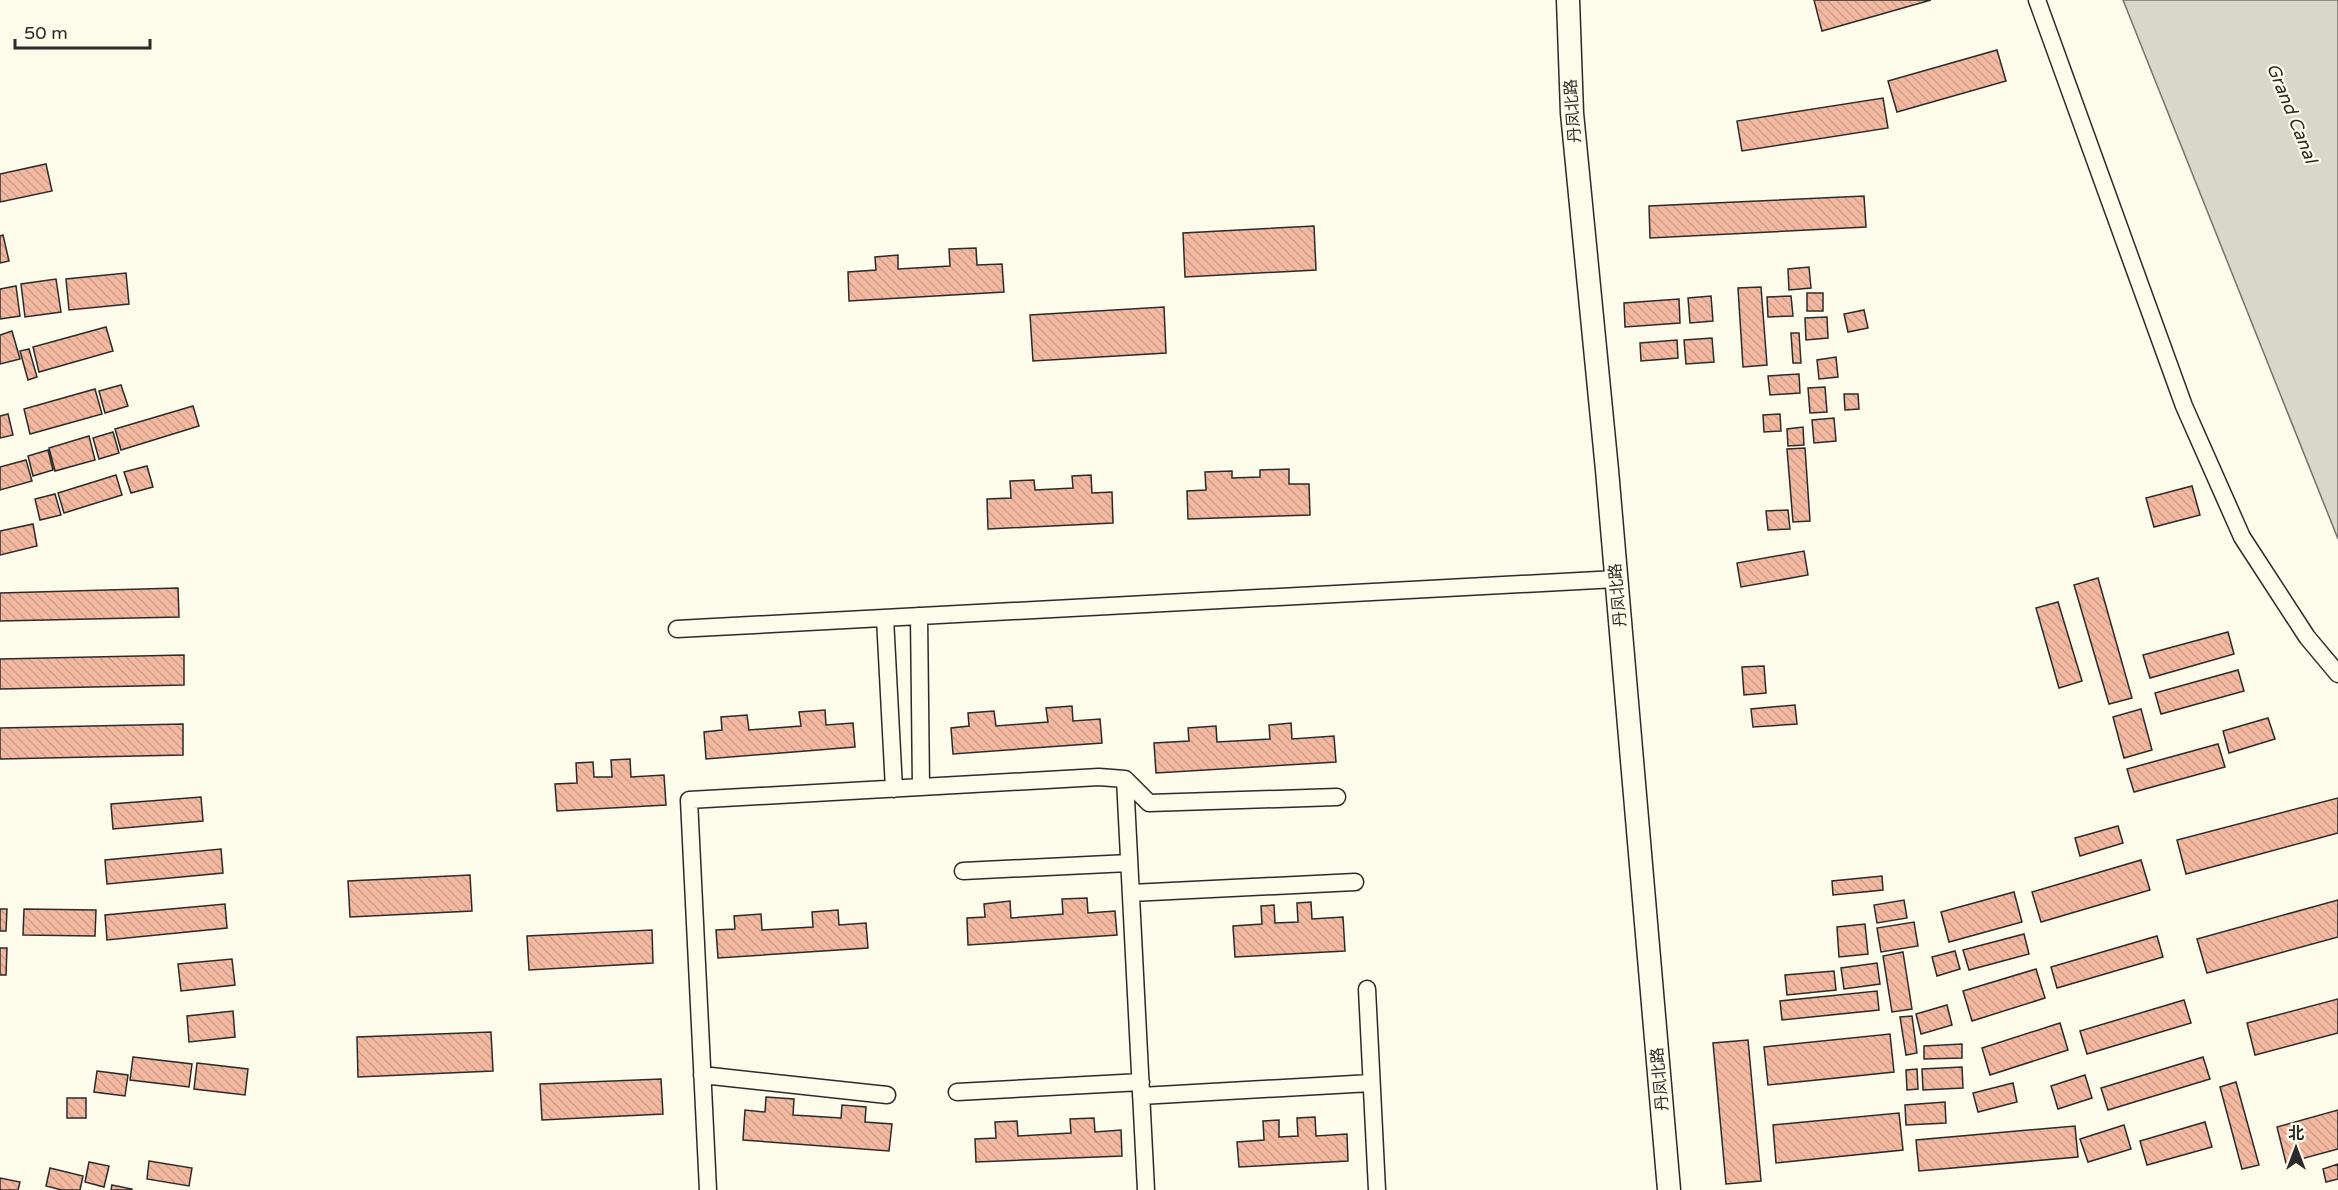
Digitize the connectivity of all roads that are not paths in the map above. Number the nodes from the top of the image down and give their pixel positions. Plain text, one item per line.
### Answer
1 (1568, 0) edge
2 (2037, 0) edge
3 (1617, 579) junction
4 (919, 616) junction
5 (885, 618) junction
6 (677, 629) dead end
7 (2338, 674) edge
8 (1125, 779) junction
9 (921, 787) junction
10 (894, 789) junction
11 (1337, 796) dead end
12 (1130, 863) junction
13 (963, 871) dead end
14 (1355, 882) dead end
15 (1131, 892) junction
16 (1367, 989) dead end
17 (702, 1075) junction
18 (1371, 1083) junction
19 (1141, 1089) junction
20 (957, 1092) dead end
21 (887, 1095) dead end
22 (708, 1190) edge
23 (1146, 1190) edge
24 (1377, 1190) edge
25 (1669, 1190) edge

1 - 3 main road, 丹凤北路
2 - 7 street
3 - 4 street
3 - 25 main road, 丹凤北路
4 - 5 street
4 - 9 street
5 - 6 street
5 - 10 street
8 - 9 street
8 - 11 street
8 - 12 street
9 - 10 street
10 - 17 street
12 - 13 street
12 - 15 street
14 - 15 street
15 - 19 street
16 - 18 street
17 - 21 street
17 - 22 street
18 - 19 street
18 - 24 street
19 - 20 street
19 - 23 street

